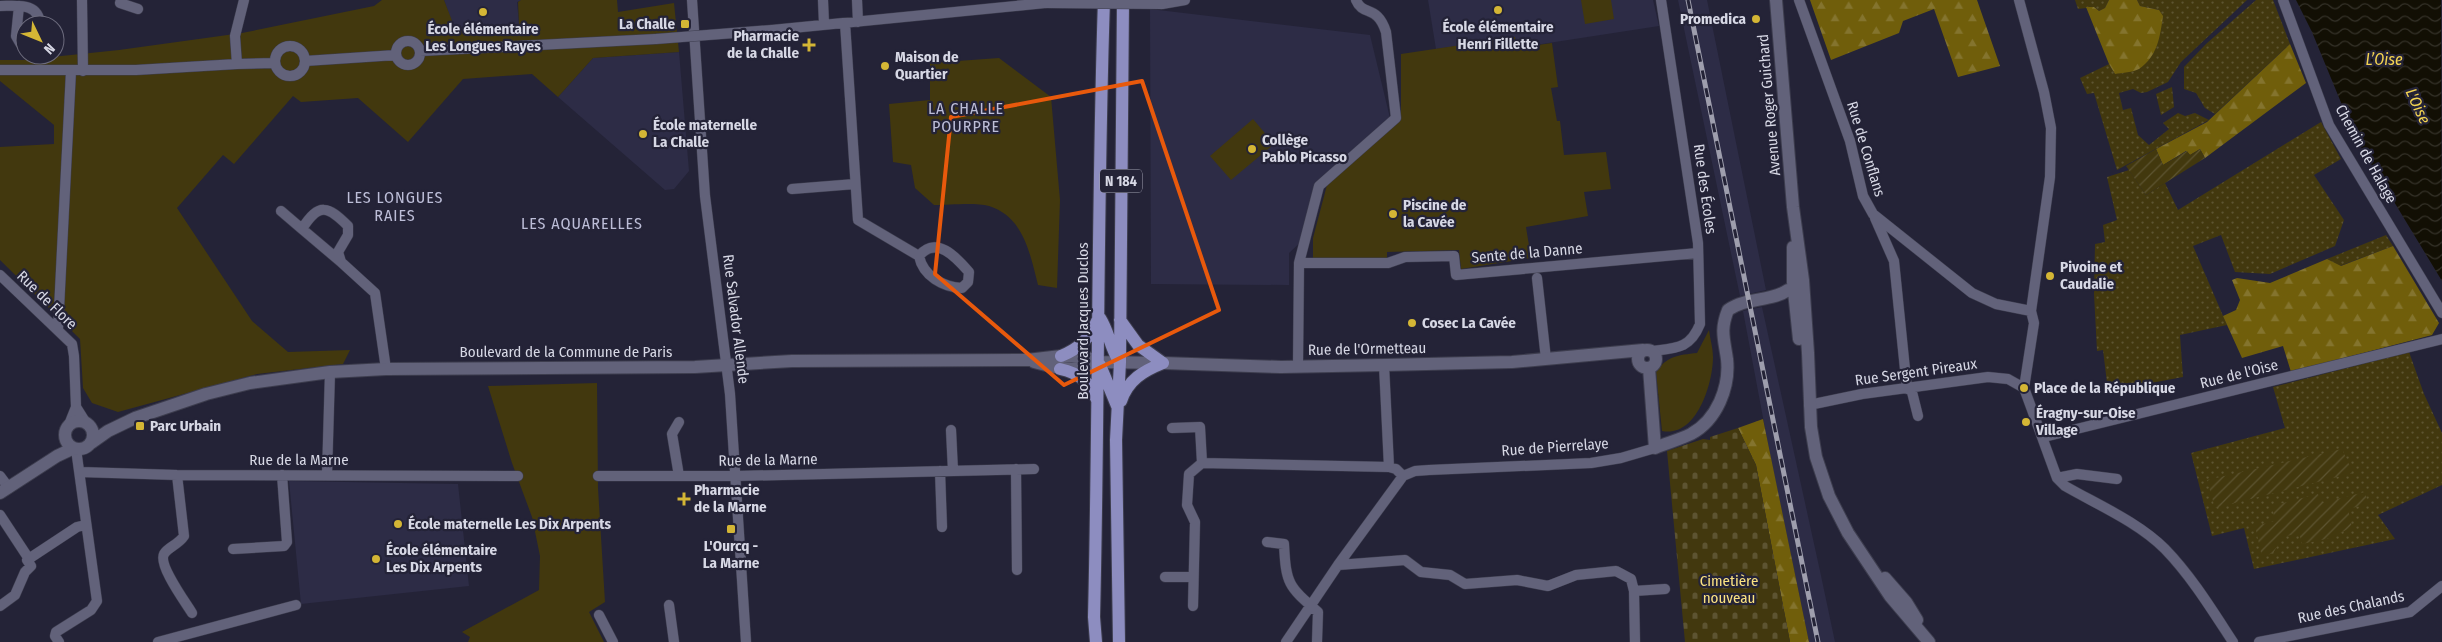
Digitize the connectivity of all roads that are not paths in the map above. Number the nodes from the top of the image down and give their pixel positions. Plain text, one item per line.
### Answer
1 (82, 0) edge
2 (121, 0) edge
3 (244, 0) edge
4 (692, 0) edge
5 (823, 0) edge
6 (857, 0) edge
7 (1104, 0) edge
8 (1123, 0) edge
9 (1185, 0) edge
10 (1356, 0) edge
11 (1661, 0) edge
12 (1776, 0) edge
13 (1799, 0) edge
14 (2019, 0) edge
15 (2282, 0) edge
16 (0, 6) edge
17 (19, 6) junction
18 (138, 9) dead end
19 (18, 15) edge
20 (37, 15) edge
21 (858, 22) junction
22 (845, 23) junction
23 (824, 24) junction
24 (420, 51) junction
25 (396, 55) junction
26 (305, 61) junction
27 (274, 63) junction
28 (237, 64) junction
29 (0, 70) edge
30 (71, 71) junction
31 (82, 71) junction
32 (855, 184) junction
33 (792, 189) dead end
34 (281, 211) dead end
35 (1874, 214) junction
36 (302, 229) junction
37 (1698, 253) junction
38 (919, 256) junction
39 (341, 262) junction
40 (1299, 263) junction
41 (0, 275) edge
42 (1537, 278) dead end
43 (1795, 293) junction
44 (2031, 311) junction
45 (2442, 313) edge
46 (1098, 316) junction
47 (1120, 320) junction
48 (58, 329) junction
49 (2442, 339) edge
50 (1648, 351) junction
51 (1614, 354) junction
52 (1546, 359) junction
53 (1061, 362) junction
54 (1098, 362) junction
55 (1120, 362) junction
56 (1163, 364) junction
57 (1384, 365) junction
58 (726, 366) junction
59 (1298, 366) junction
60 (1644, 366) junction
61 (386, 369) junction
62 (330, 372) junction
63 (2024, 388) junction
64 (1909, 389) junction
65 (1099, 405) junction
66 (1809, 405) junction
67 (76, 407) junction
68 (1118, 408) junction
69 (1918, 416) dead end
70 (679, 422) dead end
71 (88, 425) junction
72 (114, 427) junction
73 (1172, 428) dead end
74 (952, 430) dead end
75 (67, 432) junction
76 (2044, 437) junction
77 (1655, 448) junction
78 (81, 453) junction
79 (57, 456) junction
80 (1202, 463) junction
81 (1389, 467) junction
82 (1016, 469) junction
83 (1034, 469) dead end
84 (940, 471) junction
85 (953, 471) junction
86 (177, 475) junction
87 (282, 475) junction
88 (0, 476) edge
89 (327, 476) junction
90 (518, 476) dead end
91 (598, 476) dead end
92 (678, 476) junction
93 (736, 476) junction
94 (1403, 476) junction
95 (2057, 478) junction
96 (2117, 479) dead end
97 (4, 490) edge
98 (0, 515) edge
99 (85, 525) junction
100 (942, 527) dead end
101 (1267, 542) dead end
102 (233, 549) dead end
103 (30, 559) junction
104 (1338, 565) junction
105 (1016, 570) dead end
106 (1165, 577) dead end
107 (1193, 577) junction
108 (2442, 586) edge
109 (1665, 590) dead end
110 (1634, 591) junction
111 (296, 604) dead end
112 (669, 604) dead end
113 (0, 606) edge
114 (1193, 606) dead end
115 (1311, 606) junction
116 (192, 613) dead end
117 (599, 615) dead end
118 (59, 642) edge
119 (158, 642) edge
120 (613, 642) edge
121 (674, 642) edge
122 (746, 642) edge
123 (1096, 642) edge
124 (1119, 642) edge
125 (1286, 642) edge
126 (1317, 642) edge
127 (1635, 642) edge
128 (1929, 642) edge
129 (2233, 642) edge
130 (2259, 642) edge

1 - 31 street
2 - 18 street
3 - 28 street
4 - 58 street, Rue Salvador Allende
5 - 23 street
6 - 21 street
7 - 46 main road, Boulevard Jacques Duclos / N 184
8 - 47 main road, N 184
9 - 21 street, bridge
10 - 40 street
11 - 37 street, Rue des Écoles
12 - 43 street, Avenue Roger Guichard
13 - 35 street, Rue de Conflans
14 - 44 street
15 - 45 street, Chemin de Halage
16 - 17 street
17 - 19 street
17 - 20 street
21 - 22 street
22 - 23 street
22 - 32 street
23 - 24 street, bridge
24 - 25 street
24 - 25 street
25 - 26 street
26 - 27 street
26 - 27 street
27 - 28 street
28 - 31 street
29 - 30 street
30 - 31 street
30 - 48 street
32 - 33 street
32 - 38 street
34 - 36 street
35 - 44 street, Rue de Conflans
35 - 64 street
36 - 39 street
36 - 39 street
37 - 40 street, Sente de la Danne
37 - 50 street, Rue des Écoles
38 - 38 street
39 - 61 street
40 - 59 street
41 - 48 street, Rue de Flore
42 - 52 street, Sente de la Danne
43 - 66 street, Avenue Roger Guichard
43 - 66 street, Avenue Roger Guichard
43 - 77 street, Rue de Pierrelaye
44 - 63 street
46 - 53 main road
46 - 54 main road, Boulevard Jacques Duclos / N 184
46 - 55 main road, N 184
47 - 55 main road, N 184
47 - 56 main road
48 - 67 street, Rue de Flore
49 - 76 street, Rue de l'Oise
50 - 51 street, Rue de l'Ormetteau
50 - 60 street
51 - 52 street, Rue de l'Ormetteau
51 - 60 street, Rue de l'Ormetteau
52 - 57 street, Rue de l'Ormetteau
53 - 54 street, Boulevard de la Commune de Paris
53 - 58 street, Boulevard de la Commune de Paris
53 - 65 main road
54 - 55 street, Rue de l'Ormetteau
54 - 65 main road, Boulevard Jacques Duclos / N 184
54 - 68 main road, N 184
55 - 56 street, Rue de l'Ormetteau
55 - 68 main road, N 184
56 - 59 street, Rue de l'Ormetteau
56 - 68 main road
57 - 59 street, Rue de l'Ormetteau
57 - 81 street
58 - 61 street, Boulevard de la Commune de Paris
58 - 93 street, Rue Salvador Allende
60 - 77 street
61 - 62 street, Boulevard de la Commune de Paris
62 - 72 street, Boulevard de la Commune de Paris
62 - 89 street
63 - 64 street, Rue Sergent Pireaux
63 - 76 street
64 - 66 street, Rue Sergent Pireaux
64 - 69 street
65 - 123 main road, Boulevard Jacques Duclos / N 184
66 - 128 street, Avenue Roger Guichard
67 - 71 street, Rue de Flore
67 - 75 street, Rue de Flore
68 - 124 main road, N 184
70 - 92 street
71 - 72 street, Boulevard de la Commune de Paris
71 - 75 street
71 - 78 street
72 - 78 street, Boulevard de la Commune de Paris
73 - 80 street
74 - 85 street
75 - 78 street
75 - 79 street
76 - 95 street
77 - 94 street, Rue de Pierrelaye
78 - 79 street, Boulevard de la Commune de Paris
78 - 86 street, Rue de la Marne
78 - 99 street
79 - 97 street, Boulevard de la Commune de Paris
80 - 81 street
80 - 107 street
81 - 94 street
82 - 83 street, Rue de la Marne
82 - 85 street, Rue de la Marne
82 - 105 street
84 - 85 street, Rue de la Marne
84 - 93 street, Rue de la Marne
84 - 100 street
86 - 87 street, Rue de la Marne
86 - 116 street
87 - 89 street, Rue de la Marne
87 - 102 street
88 - 97 street
89 - 90 street, Rue de la Marne
91 - 92 street, Rue de la Marne
92 - 93 street, Rue de la Marne
93 - 122 street, Rue Salvador Allende
94 - 104 street
95 - 96 street
95 - 129 street
98 - 103 street
99 - 103 street
99 - 118 street
101 - 115 street
103 - 113 street
104 - 110 street
104 - 115 street
106 - 107 street
107 - 114 street
108 - 130 street, Rue des Chalands
109 - 110 street
110 - 127 street
111 - 119 street
112 - 121 street
115 - 125 street
115 - 126 street
117 - 120 street

